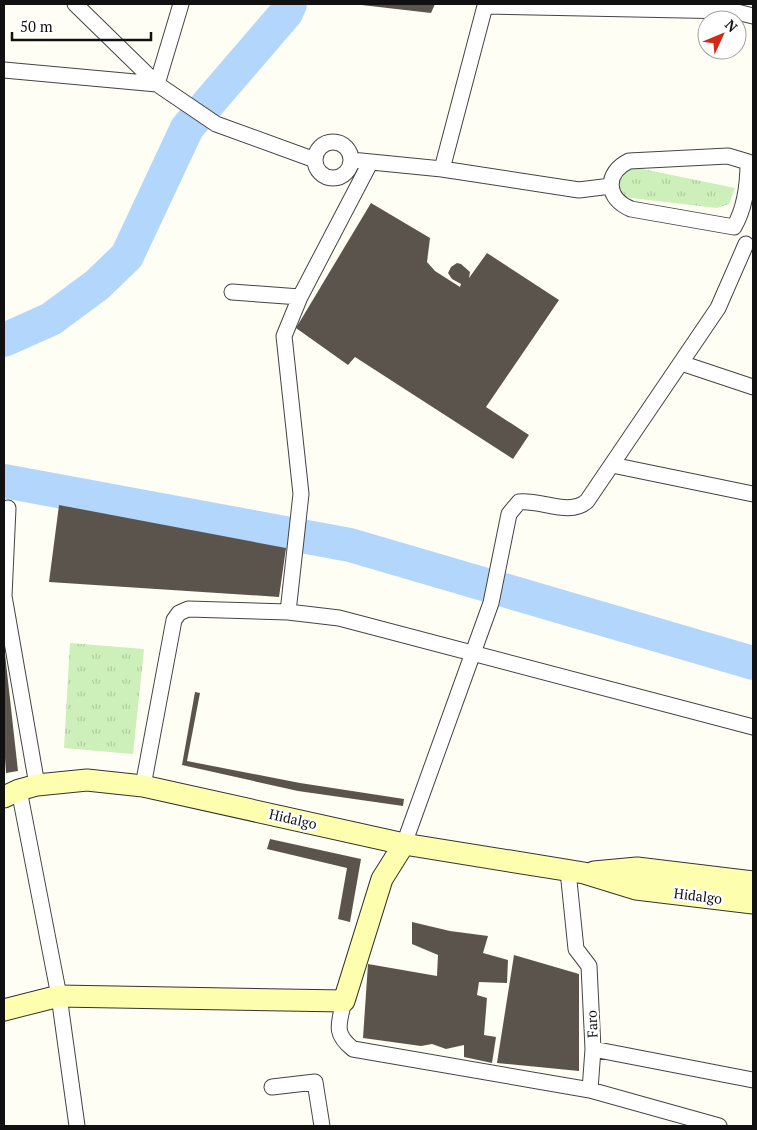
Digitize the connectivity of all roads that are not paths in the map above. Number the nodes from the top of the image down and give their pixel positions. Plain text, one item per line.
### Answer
1 (75, 4) edge
2 (181, 4) edge
3 (570, 6) edge
4 (753, 16) edge
5 (4, 70) edge
6 (157, 84) junction
7 (751, 159) edge
8 (315, 160) junction
9 (351, 160) junction
10 (370, 163) junction
11 (442, 169) junction
12 (611, 186) junction
13 (734, 227) junction
14 (750, 245) edge
15 (232, 292) dead end
16 (300, 297) junction
17 (681, 363) junction
18 (753, 387) edge
19 (612, 465) junction
20 (753, 494) edge
21 (8, 508) dead end
22 (288, 612) junction
23 (475, 652) junction
24 (753, 727) edge
25 (143, 786) junction
26 (20, 791) edge
27 (404, 844) junction
28 (576, 872) junction
29 (753, 882) edge
30 (753, 903) edge
31 (59, 996) junction
32 (344, 1001) junction
33 (4, 1010) edge
34 (593, 1049) junction
35 (753, 1080) edge
36 (272, 1087) dead end
37 (590, 1090) junction
38 (77, 1126) edge
39 (322, 1126) edge
40 (719, 1126) edge

1 - 6 street
2 - 6 street
3 - 4 street
3 - 11 street
5 - 6 street
6 - 8 street
7 - 12 street
7 - 13 street
8 - 9 street
8 - 9 street
9 - 10 street
10 - 11 street
10 - 16 street
11 - 12 street
12 - 13 street
13 - 14 street
14 - 17 street
15 - 16 street
16 - 22 street
17 - 18 street
17 - 19 street
19 - 20 street
19 - 23 street
21 - 26 street
22 - 23 street
22 - 25 street
23 - 24 street
23 - 27 street
25 - 26 main road, Hidalgo
25 - 27 main road, Hidalgo
26 - 31 street
27 - 28 main road, Hidalgo
27 - 32 main road
28 - 29 main road, Hidalgo
28 - 30 main road, Hidalgo
28 - 34 street, Faro
31 - 32 main road
31 - 33 main road
31 - 38 street
32 - 37 street
34 - 35 street, Faro
34 - 37 street
36 - 39 street
37 - 40 street

